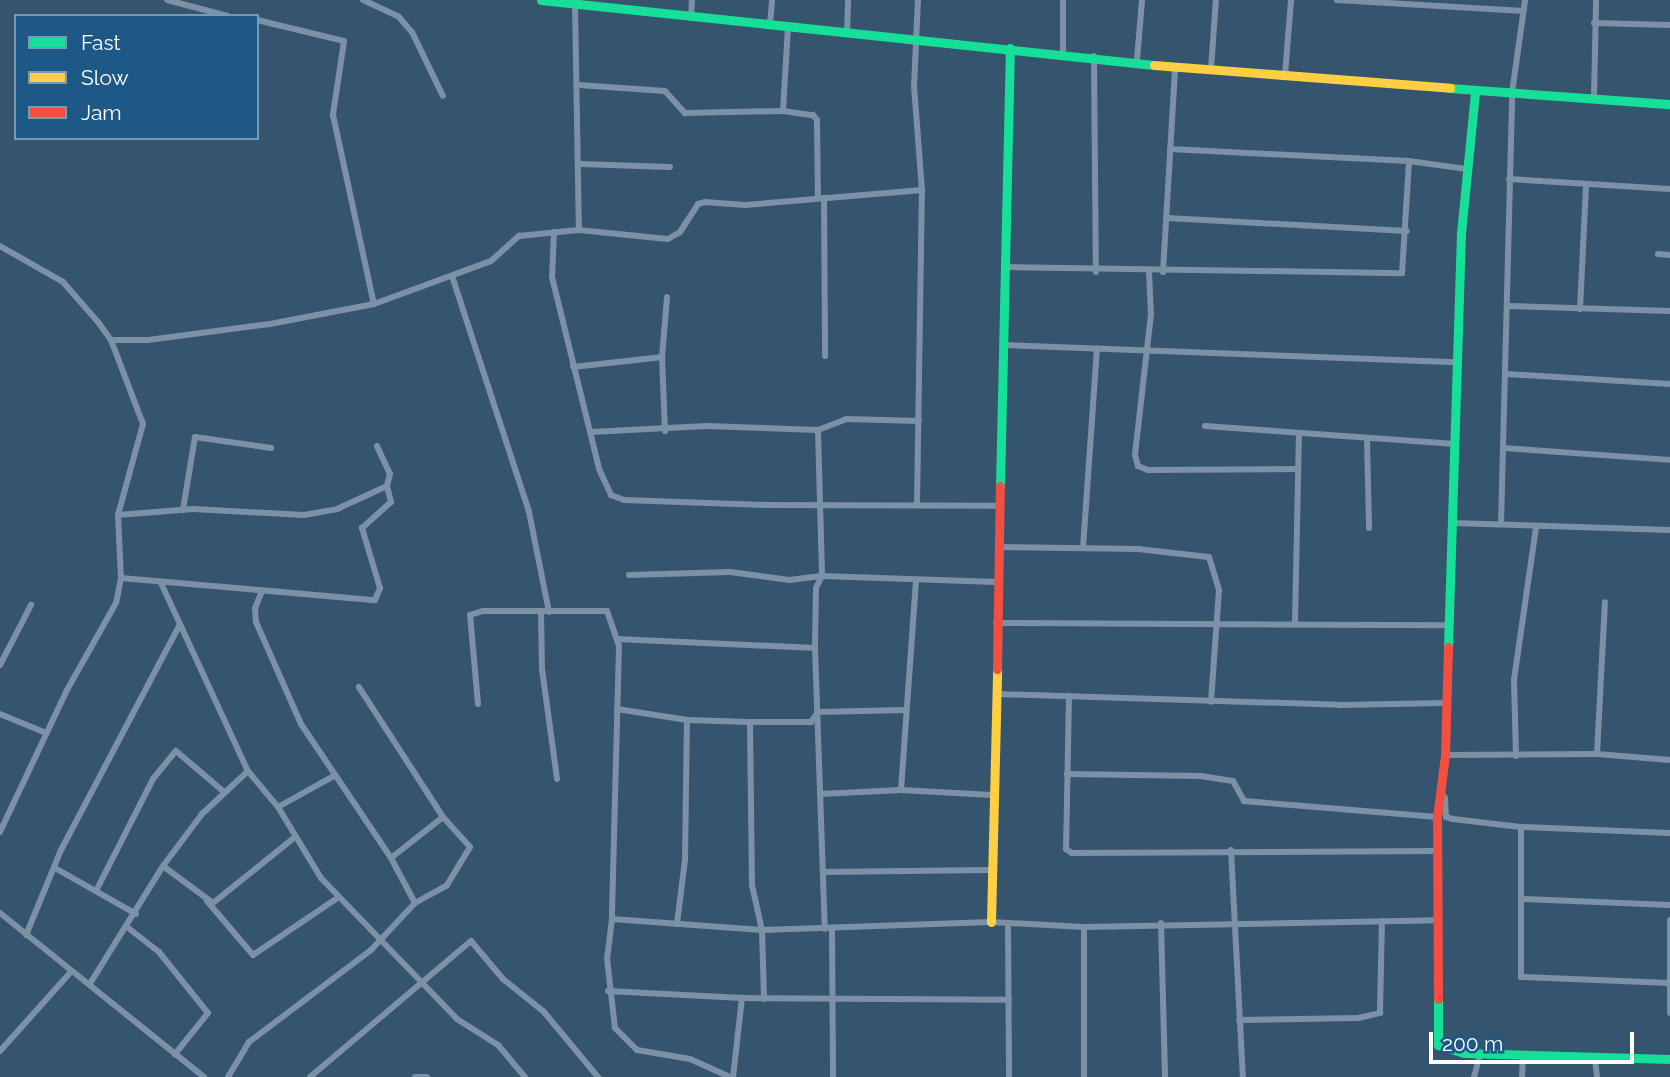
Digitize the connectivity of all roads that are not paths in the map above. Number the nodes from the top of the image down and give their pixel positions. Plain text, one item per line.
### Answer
1 (167, 0) edge
2 (363, 0) edge
3 (541, 0) edge
4 (692, 0) edge
5 (772, 0) edge
6 (848, 0) edge
7 (918, 0) edge
8 (1063, 0) edge
9 (1142, 0) edge
10 (1216, 0) edge
11 (1291, 0) edge
12 (1337, 0) edge
13 (1525, 0) edge
14 (1596, 0) edge
15 (615, 4) edge
16 (575, 5) junction
17 (1524, 11) junction
18 (220, 14) edge
19 (691, 18) junction
20 (259, 20) edge
21 (1594, 23) junction
22 (770, 24) junction
23 (1670, 25) edge
24 (788, 27) junction
25 (847, 33) junction
26 (916, 40) junction
27 (1010, 48) junction
28 (1063, 52) junction
29 (1094, 56) junction
30 (1137, 60) junction
31 (1175, 67) junction
32 (1211, 69) junction
33 (1285, 75) junction
34 (579, 85) junction
35 (1475, 92) junction
36 (1513, 93) junction
37 (443, 96) dead end
38 (1594, 99) junction
39 (1670, 104) edge
40 (783, 111) junction
41 (1170, 149) junction
42 (1409, 161) junction
43 (579, 164) junction
44 (670, 167) dead end
45 (1467, 169) junction
46 (1509, 179) junction
47 (1586, 185) junction
48 (1670, 189) edge
49 (922, 190) junction
50 (821, 198) junction
51 (1167, 218) junction
52 (579, 230) junction
53 (1407, 231) junction
54 (554, 232) junction
55 (0, 246) edge
56 (1658, 254) dead end
57 (1670, 255) edge
58 (1009, 267) junction
59 (1096, 272) junction
60 (1149, 272) junction
61 (1163, 272) junction
62 (452, 276) junction
63 (667, 297) dead end
64 (374, 303) junction
65 (1509, 306) junction
66 (1580, 309) junction
67 (1670, 311) edge
68 (111, 340) junction
69 (1006, 345) junction
70 (1097, 348) junction
71 (1145, 350) junction
72 (825, 356) dead end
73 (662, 358) junction
74 (1457, 362) junction
75 (573, 367) junction
76 (1506, 374) junction
77 (1670, 384) edge
78 (919, 421) junction
79 (1205, 426) dead end
80 (818, 430) junction
81 (665, 431) junction
82 (591, 432) junction
83 (1299, 433) junction
84 (1367, 438) junction
85 (1455, 444) junction
86 (377, 446) dead end
87 (271, 448) dead end
88 (1504, 448) junction
89 (1670, 460) edge
90 (1297, 469) junction
91 (387, 486) junction
92 (917, 504) junction
93 (820, 505) junction
94 (999, 506) junction
95 (183, 510) junction
96 (118, 515) junction
97 (1451, 523) junction
98 (1502, 524) junction
99 (1369, 528) dead end
100 (1536, 528) junction
101 (1670, 530) edge
102 (998, 547) junction
103 (1083, 548) junction
104 (629, 575) dead end
105 (822, 576) junction
106 (121, 578) junction
107 (916, 580) junction
108 (996, 582) junction
109 (160, 583) junction
110 (262, 591) junction
111 (1605, 602) dead end
112 (31, 605) dead end
113 (545, 613) junction
114 (1295, 622) junction
115 (996, 623) junction
116 (180, 624) junction
117 (1449, 625) junction
118 (1217, 626) junction
119 (617, 639) junction
120 (815, 649) junction
121 (0, 664) edge
122 (359, 687) dead end
123 (997, 694) junction
124 (1069, 696) junction
125 (1211, 702) junction
126 (1445, 703) junction
127 (478, 704) dead end
128 (617, 709) junction
129 (905, 710) junction
130 (818, 712) junction
131 (0, 714) edge
132 (687, 720) junction
133 (750, 722) junction
134 (46, 733) junction
135 (1597, 754) junction
136 (1445, 755) junction
137 (1516, 756) junction
138 (1670, 760) edge
139 (248, 771) junction
140 (1067, 774) junction
141 (334, 776) junction
142 (557, 779) dead end
143 (901, 790) junction
144 (1440, 790) junction
145 (223, 791) junction
146 (820, 794) junction
147 (992, 795) junction
148 (278, 807) junction
149 (443, 817) junction
150 (1437, 817) junction
151 (1521, 827) junction
152 (0, 832) edge
153 (1670, 833) edge
154 (295, 837) junction
155 (1231, 850) junction
156 (1437, 851) junction
157 (391, 858) junction
158 (163, 866) junction
159 (55, 868) junction
160 (989, 870) junction
161 (823, 872) junction
162 (96, 891) junction
163 (336, 898) junction
164 (1522, 899) junction
165 (207, 901) junction
166 (415, 903) junction
167 (1670, 905) edge
168 (0, 913) edge
169 (136, 914) junction
170 (612, 919) junction
171 (1236, 920) junction
172 (1440, 920) junction
173 (1670, 920) edge
174 (1382, 921) junction
175 (991, 922) junction
176 (1161, 923) junction
177 (677, 924) junction
178 (1008, 925) junction
179 (1084, 926) junction
180 (127, 927) junction
181 (829, 929) junction
182 (762, 930) junction
183 (26, 935) junction
184 (380, 939) junction
185 (71, 972) junction
186 (420, 981) junction
187 (90, 982) junction
188 (1669, 983) edge
189 (608, 991) junction
190 (742, 998) junction
191 (831, 998) junction
192 (764, 999) junction
193 (1009, 1000) junction
194 (1670, 1013) edge
195 (1239, 1020) junction
196 (0, 1051) edge
197 (175, 1054) junction
198 (1480, 1054) junction
199 (1523, 1055) junction
200 (1595, 1058) junction
201 (1670, 1059) edge
202 (204, 1077) edge
203 (228, 1077) edge
204 (310, 1077) edge
205 (415, 1077) edge
206 (427, 1077) edge
207 (525, 1077) edge
208 (598, 1077) edge
209 (732, 1077) edge
210 (833, 1077) edge
211 (1009, 1077) edge
212 (1084, 1077) edge
213 (1165, 1077) edge
214 (1243, 1077) edge
215 (1474, 1077) edge
216 (1522, 1077) edge
217 (1597, 1077) edge

1 - 18 street
2 - 37 street
3 - 16 street
4 - 19 street
5 - 22 street
6 - 25 street
7 - 26 street
8 - 28 street
9 - 30 street
10 - 32 street
11 - 33 street
12 - 17 street
13 - 17 street
14 - 21 street
15 - 16 street
15 - 19 street
16 - 34 street
17 - 36 street
19 - 22 street
20 - 64 street
21 - 23 street
21 - 38 street
22 - 24 street
24 - 25 street
24 - 40 street
25 - 26 street
26 - 27 street
26 - 49 street
27 - 28 street
27 - 58 street
28 - 29 street
29 - 30 street
29 - 59 street
30 - 31 street
31 - 32 street
31 - 41 street
32 - 33 street
33 - 35 street
34 - 40 street
34 - 43 street
35 - 36 street
35 - 45 street
36 - 38 street
36 - 46 street
38 - 39 street
40 - 50 street
41 - 42 street
41 - 51 street
42 - 45 street
42 - 53 street
43 - 44 street
43 - 52 street
45 - 74 street
46 - 47 street
46 - 65 street
47 - 48 street
47 - 66 street
49 - 50 street
49 - 78 street
50 - 52 street
50 - 72 street
51 - 53 street
51 - 61 street
52 - 54 street
53 - 61 street
54 - 62 street
54 - 75 street
55 - 68 street
56 - 57 street
58 - 59 street
58 - 69 street
59 - 60 street
60 - 61 street
60 - 71 street
62 - 64 street
62 - 113 street
63 - 73 street
64 - 68 street
65 - 66 street
65 - 76 street
66 - 67 street
68 - 96 street
69 - 70 street
69 - 94 street
70 - 71 street
70 - 103 street
71 - 74 street
71 - 90 street
73 - 75 street
73 - 81 street
74 - 85 street
75 - 82 street
76 - 77 street
76 - 88 street
78 - 80 street
78 - 92 street
79 - 83 street
80 - 81 street
80 - 93 street
81 - 82 street
82 - 93 street
83 - 84 street
83 - 90 street
84 - 85 street
84 - 99 street
85 - 97 street
86 - 91 street
87 - 95 street
88 - 89 street
88 - 98 street
90 - 114 street
91 - 95 street
91 - 110 street
92 - 93 street
92 - 94 street
93 - 105 street
94 - 102 street
95 - 96 street
96 - 106 street
97 - 98 street
97 - 117 street
98 - 100 street
100 - 101 street
100 - 137 street
102 - 103 street
102 - 108 street
103 - 118 street
104 - 105 street
105 - 107 street
105 - 120 street
106 - 109 street
106 - 134 street
107 - 108 street
107 - 129 street
108 - 115 street
109 - 110 street
109 - 116 street
110 - 141 street
111 - 135 street
112 - 121 street
113 - 119 street
113 - 127 street
113 - 142 street
114 - 117 street
114 - 118 street
115 - 118 street
115 - 123 street
116 - 139 street
116 - 159 street
117 - 126 street
118 - 125 street
119 - 120 street
119 - 128 street
120 - 130 street
122 - 149 street
123 - 124 street
123 - 147 street
124 - 125 street
124 - 140 street
125 - 126 street
126 - 136 street
128 - 132 street
128 - 170 street
129 - 130 street
129 - 143 street
130 - 133 street
130 - 146 street
131 - 134 street
132 - 133 street
132 - 177 street
133 - 182 street
134 - 152 street
135 - 137 street
135 - 138 street
136 - 137 street
136 - 144 street
139 - 145 street
139 - 148 street
140 - 150 street
140 - 155 street
141 - 148 street
141 - 157 street
143 - 146 street
143 - 147 street
144 - 150 street
144 - 151 street
145 - 158 street
145 - 162 street
146 - 161 street
147 - 160 street
148 - 154 street
149 - 157 street
149 - 166 street
150 - 156 street
151 - 153 street
151 - 164 street
154 - 163 street
154 - 165 street
155 - 156 street
155 - 171 street
156 - 172 street
157 - 166 street
158 - 165 street
158 - 169 street
159 - 162 street
159 - 183 street
160 - 161 street
160 - 175 street
161 - 181 street
162 - 169 street
163 - 165 street
163 - 184 street
164 - 167 street
164 - 188 street
166 - 184 street
168 - 183 street
169 - 180 street
170 - 177 street
170 - 189 street
171 - 174 street
171 - 176 street
171 - 195 street
172 - 174 street
172 - 198 street
173 - 188 street
174 - 195 street
175 - 178 street
175 - 181 street
176 - 179 street
176 - 213 street
177 - 182 street
178 - 179 street
178 - 193 street
179 - 212 street
180 - 187 street
180 - 197 street
181 - 182 street
181 - 191 street
182 - 192 street
183 - 185 street
184 - 186 street
184 - 203 street
185 - 187 street
185 - 196 street
186 - 204 street
186 - 207 street
186 - 208 street
187 - 197 street
188 - 194 street
189 - 190 street
189 - 209 street
190 - 192 street
190 - 209 street
191 - 192 street
191 - 193 street
191 - 210 street
193 - 211 street
195 - 214 street
197 - 202 street
198 - 199 street
198 - 215 street
199 - 200 street
199 - 216 street
200 - 201 street
200 - 217 street
205 - 206 street

